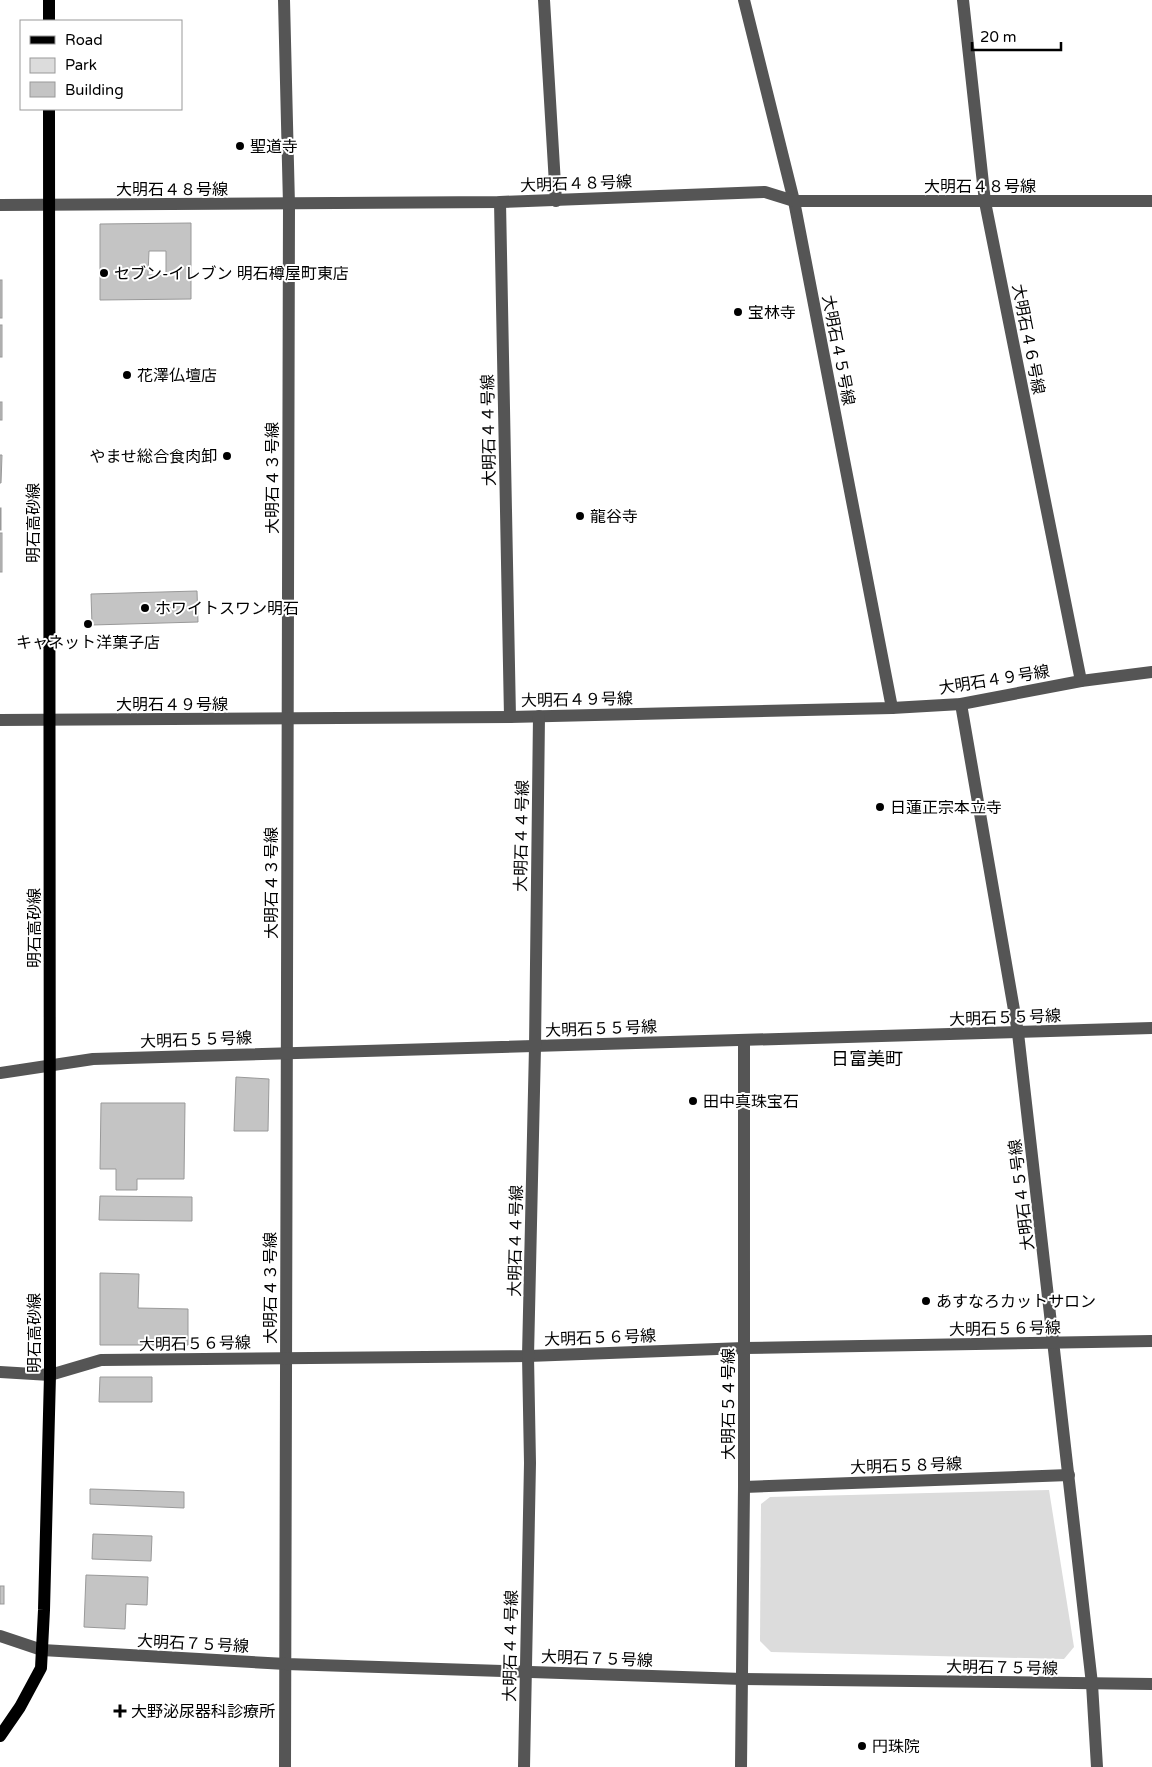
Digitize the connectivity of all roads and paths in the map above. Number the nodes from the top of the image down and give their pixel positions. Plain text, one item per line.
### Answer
1 (49, 0) edge
2 (284, 0) edge
3 (544, 0) edge
4 (744, 0) edge
5 (963, 0) edge
6 (49, 20) edge
7 (50, 110) edge
8 (556, 200) junction
9 (794, 201) junction
10 (1152, 201) edge
11 (500, 202) junction
12 (986, 202) junction
13 (289, 204) junction
14 (0, 205) edge
15 (50, 206) junction
16 (1152, 672) edge
17 (1081, 681) junction
18 (961, 704) junction
19 (892, 708) junction
20 (539, 716) junction
21 (510, 717) junction
22 (0, 720) edge
23 (288, 720) junction
24 (49, 721) junction
25 (1152, 1028) edge
26 (1018, 1033) junction
27 (744, 1041) junction
28 (536, 1047) junction
29 (287, 1053) junction
30 (51, 1065) junction
31 (0, 1073) edge
32 (1152, 1340) edge
33 (1054, 1343) junction
34 (744, 1348) junction
35 (528, 1356) junction
36 (286, 1358) junction
37 (0, 1372) edge
38 (50, 1375) junction
39 (1069, 1475) junction
40 (744, 1487) junction
41 (0, 1636) edge
42 (42, 1650) junction
43 (286, 1664) junction
44 (526, 1671) junction
45 (743, 1679) junction
46 (1092, 1684) junction
47 (1152, 1684) edge
48 (0, 1736) edge
49 (285, 1767) edge
50 (524, 1767) edge
51 (741, 1767) edge
52 (1097, 1767) edge

1 - 6 main road
2 - 13 street, 大明石４３号線
3 - 8 street
4 - 9 street, 大明石４５号線
5 - 12 street, 大明石４６号線
7 - 15 main road, 明石高砂線
8 - 9 street, 大明石４８号線
8 - 11 street, 大明石４８号線
9 - 12 street, 大明石４８号線
9 - 19 street, 大明石４５号線
10 - 12 street, 大明石４８号線
11 - 13 street, 大明石４８号線
11 - 21 street, 大明石４４号線
12 - 17 street, 大明石４６号線
13 - 15 street, 大明石４８号線
13 - 23 street, 大明石４３号線
14 - 15 street, 大明石４８号線
15 - 24 main road, 明石高砂線
16 - 17 street, 大明石４９号線
17 - 18 street, 大明石４９号線
18 - 19 street, 大明石４９号線
18 - 26 street, 大明石４５号線
19 - 20 street, 大明石４９号線
20 - 21 street, 大明石４９号線
20 - 28 street, 大明石４４号線
21 - 23 street, 大明石４９号線
22 - 24 street, 大明石４９号線
23 - 24 street, 大明石４９号線
23 - 29 street, 大明石４３号線
24 - 30 main road, 明石高砂線
25 - 26 street, 大明石５５号線
26 - 27 street, 大明石５５号線
26 - 33 street, 大明石４５号線
27 - 28 street, 大明石５５号線
27 - 34 street, 大明石５４号線
28 - 29 street, 大明石５５号線
28 - 35 street, 大明石４４号線
29 - 30 street, 大明石５５号線
29 - 36 street, 大明石４３号線
30 - 31 street, 大明石５５号線
30 - 38 main road, 明石高砂線
32 - 33 street, 大明石５６号線
33 - 34 street, 大明石５６号線
33 - 39 street, 大明石４５号線
34 - 35 street, 大明石５６号線
34 - 40 street, 大明石５４号線
35 - 36 street, 大明石５６号線
35 - 44 street, 大明石４４号線
36 - 38 street, 大明石５６号線
36 - 43 street, 大明石４３号線
37 - 38 street, 大明石５６号線
38 - 42 main road, 明石高砂線
39 - 40 street, 大明石５８号線
39 - 46 street, 大明石４５号線
40 - 45 street, 大明石５４号線
41 - 42 street, 大明石７５号線
42 - 43 street, 大明石７５号線
42 - 48 main road, 明石高砂線
43 - 44 street, 大明石７５号線
43 - 49 street, 大明石４３号線
44 - 45 street, 大明石７５号線
44 - 50 street, 大明石４４号線
45 - 46 street, 大明石７５号線
45 - 51 street, 大明石５４号線
46 - 47 street, 大明石７５号線
46 - 52 street, 大明石４５号線

